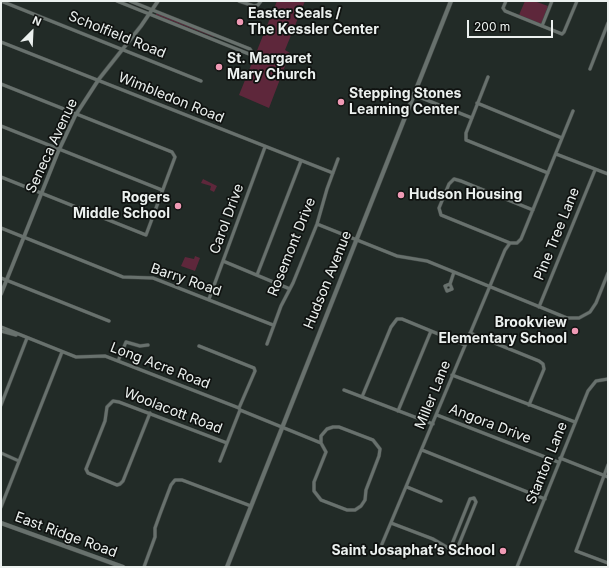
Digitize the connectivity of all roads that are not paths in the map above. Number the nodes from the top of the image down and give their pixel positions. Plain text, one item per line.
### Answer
1 (1, 1) edge
2 (117, 1) edge
3 (130, 1) edge
4 (158, 1) edge
5 (240, 1) edge
6 (261, 1) edge
7 (452, 1) edge
8 (506, 1) edge
9 (552, 1) edge
10 (577, 1) edge
11 (153, 10) junction
12 (150, 14) junction
13 (608, 23) edge
14 (542, 26) junction
15 (1, 42) edge
16 (123, 49) junction
17 (590, 69) dead end
18 (488, 77) dead end
19 (98, 80) junction
20 (201, 81) dead end
21 (1, 84) edge
22 (414, 95) junction
23 (478, 104) junction
24 (573, 111) dead end
25 (76, 114) junction
26 (472, 118) junction
27 (1, 126) edge
28 (562, 138) junction
29 (266, 147) junction
30 (59, 149) junction
31 (556, 154) junction
32 (338, 159) dead end
33 (301, 161) junction
34 (595, 170) junction
35 (333, 173) junction
36 (548, 173) junction
37 (608, 174) edge
38 (1, 177) edge
39 (162, 190) junction
40 (42, 193) junction
41 (532, 210) junction
42 (317, 224) junction
43 (1, 228) edge
44 (24, 237) junction
45 (356, 239) junction
46 (510, 244) junction
47 (223, 261) junction
48 (454, 272) junction
49 (608, 273) edge
50 (257, 275) junction
51 (1, 278) edge
52 (7, 280) junction
53 (450, 284) dead end
54 (490, 287) junction
55 (290, 289) junction
56 (1, 294) edge
57 (209, 299) junction
58 (539, 307) junction
59 (109, 321) dead end
60 (273, 325) junction
61 (1, 327) edge
62 (1, 331) edge
63 (431, 331) junction
64 (470, 333) junction
65 (27, 338) junction
66 (267, 344) dead end
67 (148, 345) dead end
68 (465, 345) junction
69 (199, 346) dead end
70 (62, 352) junction
71 (118, 361) junction
72 (452, 375) junction
73 (608, 379) edge
74 (344, 390) dead end
75 (362, 397) junction
76 (1, 405) edge
77 (529, 405) junction
78 (239, 409) junction
79 (398, 411) junction
80 (150, 413) junction
81 (437, 415) junction
82 (575, 422) junction
83 (433, 424) junction
84 (282, 427) junction
85 (227, 443) junction
86 (321, 443) junction
87 (422, 450) junction
88 (1, 453) edge
89 (560, 458) junction
90 (19, 460) junction
91 (220, 461) dead end
92 (558, 462) junction
93 (608, 465) edge
94 (604, 475) junction
95 (608, 477) edge
96 (407, 487) junction
97 (544, 499) junction
98 (441, 501) dead end
99 (251, 506) junction
100 (1, 507) edge
101 (1, 523) edge
102 (391, 523) junction
103 (382, 544) dead end
104 (450, 549) junction
105 (608, 563) edge
106 (123, 567) edge
107 (144, 567) edge
108 (226, 567) edge
109 (517, 567) edge

1 - 16 street, Scholfield Road
2 - 12 street
3 - 11 street
4 - 11 street, Seneca Avenue
5 - 6 street
7 - 22 main road, Hudson Avenue
8 - 14 street
9 - 14 street
10 - 14 street
11 - 12 street, Seneca Avenue
11 - 12 street
12 - 16 street, Seneca Avenue
13 - 17 street
15 - 19 street, Wimbledon Road
16 - 19 street, Seneca Avenue
16 - 20 street, Scholfield Road
18 - 23 street
19 - 25 street, Seneca Avenue
19 - 29 street, Wimbledon Road
21 - 25 street
22 - 26 street
22 - 45 main road, Hudson Avenue
23 - 26 street
23 - 28 street
24 - 28 street, Miller Lane
25 - 30 street, Seneca Avenue
25 - 39 street
26 - 36 street
27 - 30 street
28 - 31 street, Miller Lane
29 - 33 street, Wimbledon Road
29 - 47 street, Carol Drive
30 - 39 street
30 - 40 street, Seneca Avenue
31 - 34 street
31 - 36 street, Miller Lane
32 - 35 street, Rosemont Drive
33 - 35 street, Wimbledon Road
33 - 50 street
34 - 37 street
34 - 58 street, Pine Tree Lane
35 - 42 street, Rosemont Drive
36 - 41 street, Miller Lane
38 - 40 street
39 - 40 street
40 - 44 street, Seneca Avenue
41 - 46 street, Miller Lane
41 - 46 street
42 - 45 street
42 - 55 street, Rosemont Drive
43 - 44 street, Barry Road
44 - 52 street, Seneca Avenue
44 - 57 street, Barry Road
45 - 48 street
45 - 84 main road, Hudson Avenue
46 - 54 street, Miller Lane
47 - 50 street
47 - 57 street, Carol Drive
48 - 53 street
48 - 54 street
49 - 58 street
50 - 55 street
51 - 52 street
52 - 56 street, Seneca Avenue
52 - 59 street
54 - 58 street
54 - 64 street, Miller Lane
55 - 60 street, Rosemont Drive
57 - 60 street, Barry Road
60 - 66 street, Rosemont Drive
61 - 65 street, Long Acre Road
62 - 65 street, Long Acre Road
63 - 68 street
63 - 75 street
63 - 79 street
64 - 68 street, Miller Lane
64 - 77 street
65 - 70 street, Long Acre Road
65 - 76 street
67 - 71 street
68 - 72 street, Miller Lane
69 - 78 street
70 - 71 street, Long Acre Road
70 - 90 street
71 - 78 street, Long Acre Road
72 - 77 street
72 - 81 street, Miller Lane
73 - 82 street, Stanton Lane
74 - 75 street
75 - 79 street
77 - 82 street
78 - 84 street, Long Acre Road
78 - 85 street
79 - 83 street
80 - 80 street, Woolacott Road
80 - 85 street, Woolacott Road
81 - 83 street, Miller Lane
81 - 92 street, Angora Drive
82 - 89 street, Stanton Lane
83 - 87 street, Miller Lane
84 - 86 street, Long Acre Road
84 - 99 main road, Hudson Avenue
85 - 91 street
86 - 86 street
87 - 96 street, Miller Lane
87 - 97 street
88 - 90 street
89 - 92 street, Stanton Lane
89 - 94 street
90 - 100 street
92 - 97 street, Stanton Lane
93 - 94 street
94 - 95 street
94 - 105 street
96 - 98 street
96 - 102 street, Miller Lane
97 - 109 street, Stanton Lane
99 - 107 street
99 - 108 main road, Hudson Avenue
101 - 106 main road, East Ridge Road
102 - 103 street, Miller Lane
102 - 104 street
104 - 104 street

